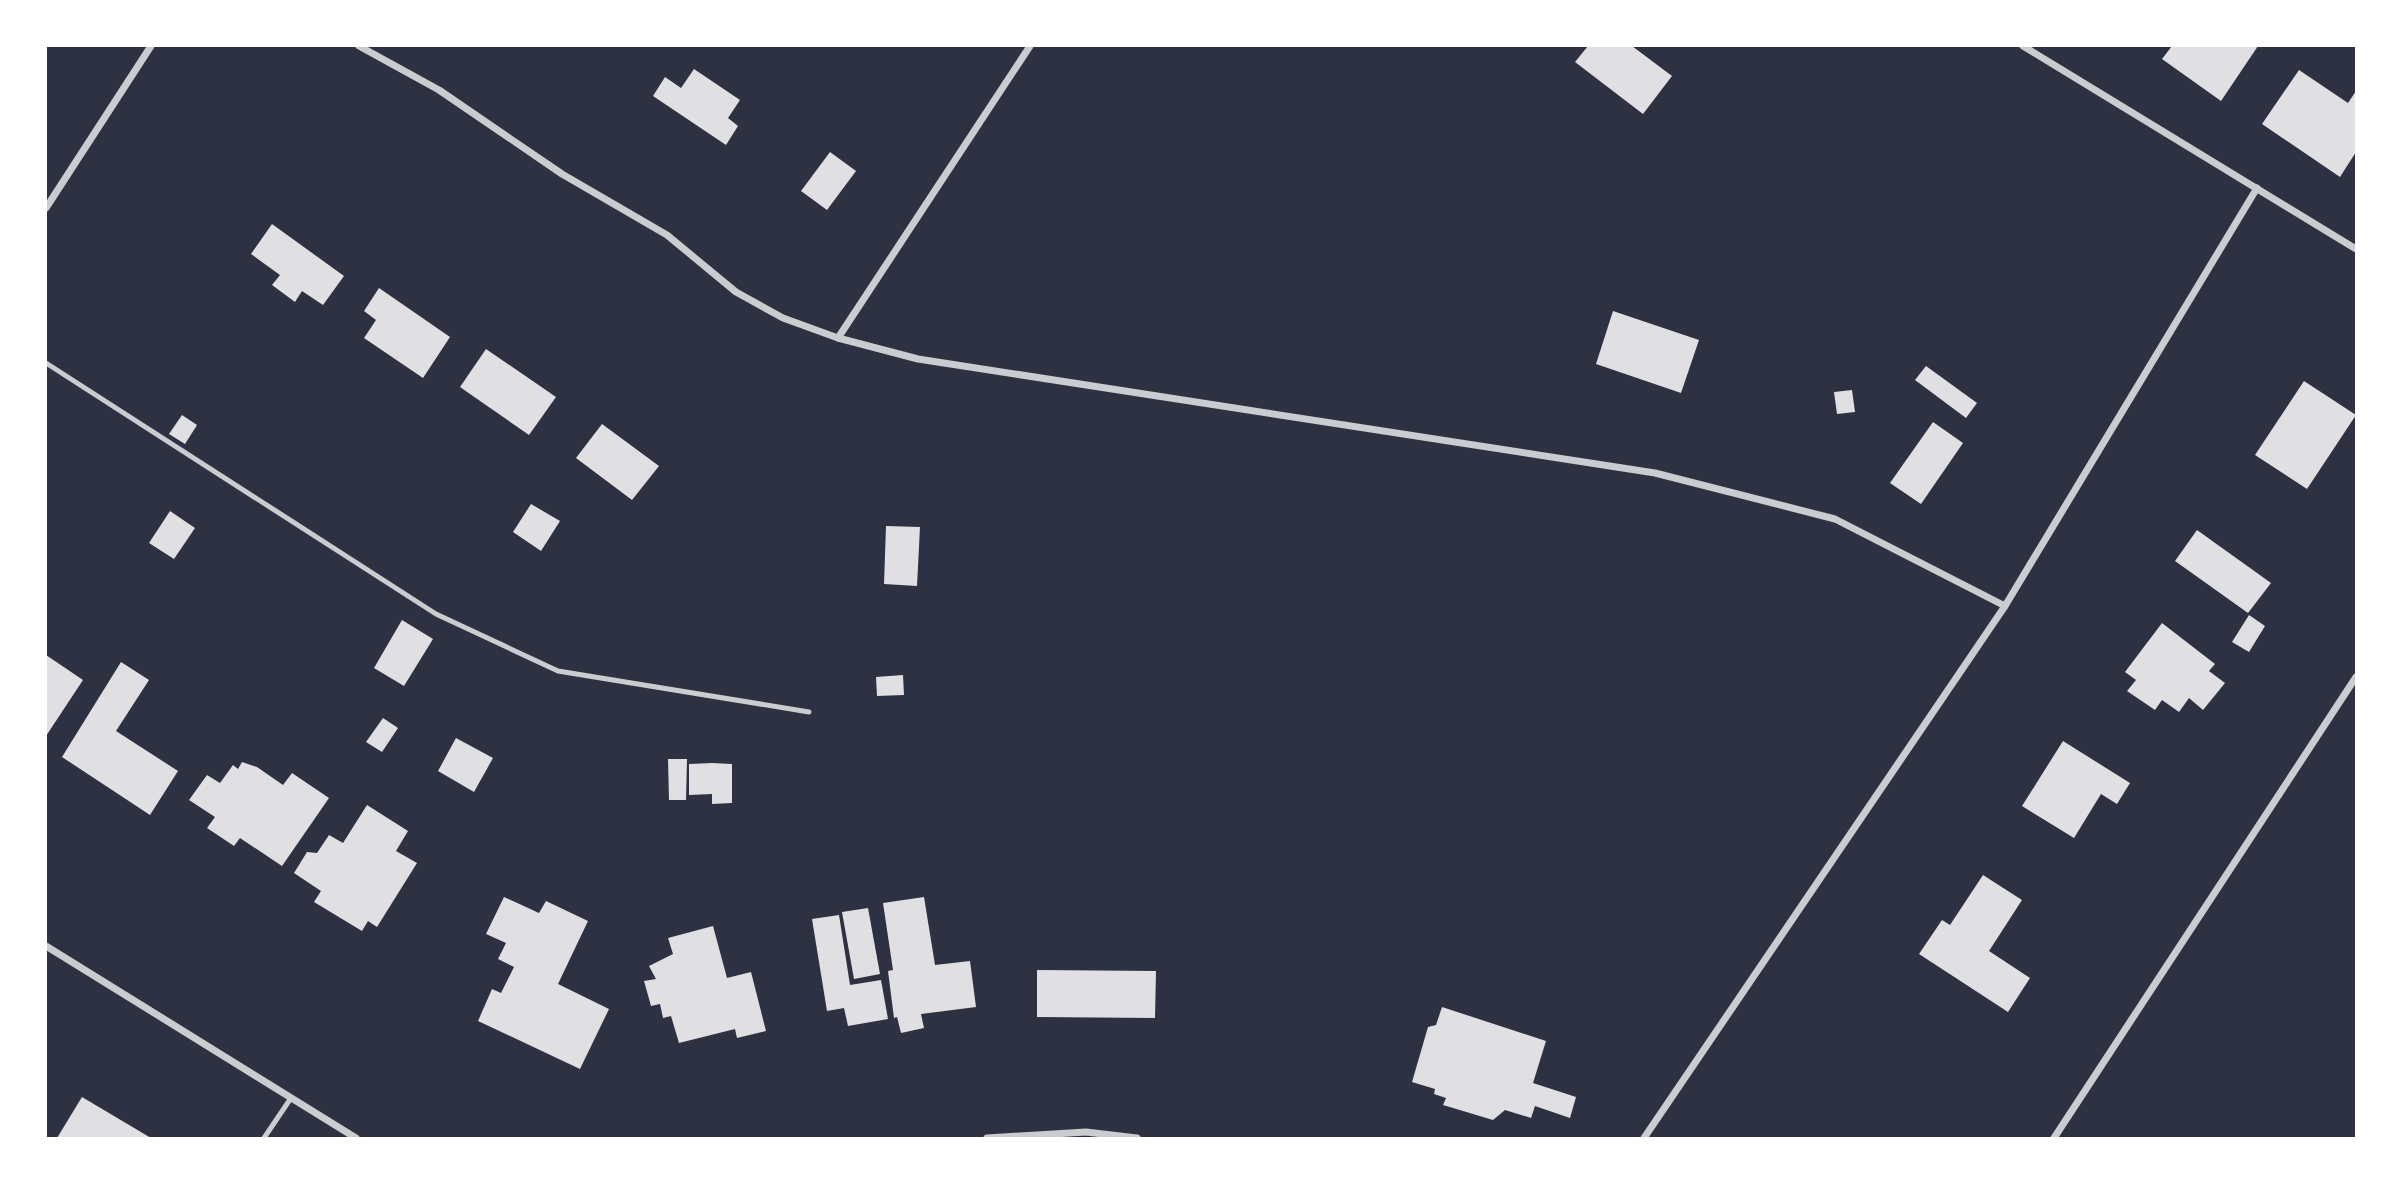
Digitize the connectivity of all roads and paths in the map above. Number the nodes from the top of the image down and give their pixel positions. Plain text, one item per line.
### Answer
1 (151, 46) edge
2 (359, 46) edge
3 (1030, 46) edge
4 (2023, 46) edge
5 (2257, 188) junction
6 (46, 208) edge
7 (2357, 249) edge
8 (838, 338) junction
9 (46, 363) edge
10 (2005, 606) junction
11 (2357, 677) edge
12 (809, 712) dead end
13 (46, 946) edge
14 (291, 1098) junction
15 (264, 1139) edge
16 (356, 1139) edge
17 (987, 1139) edge
18 (1137, 1139) edge
19 (1644, 1139) edge
20 (2054, 1139) edge

1 - 6 street
2 - 8 street
3 - 8 street
4 - 5 street
5 - 7 street
5 - 10 street
8 - 10 street
9 - 12 lane
10 - 19 street
11 - 20 street
13 - 14 street
14 - 15 lane
14 - 16 street
17 - 18 street

